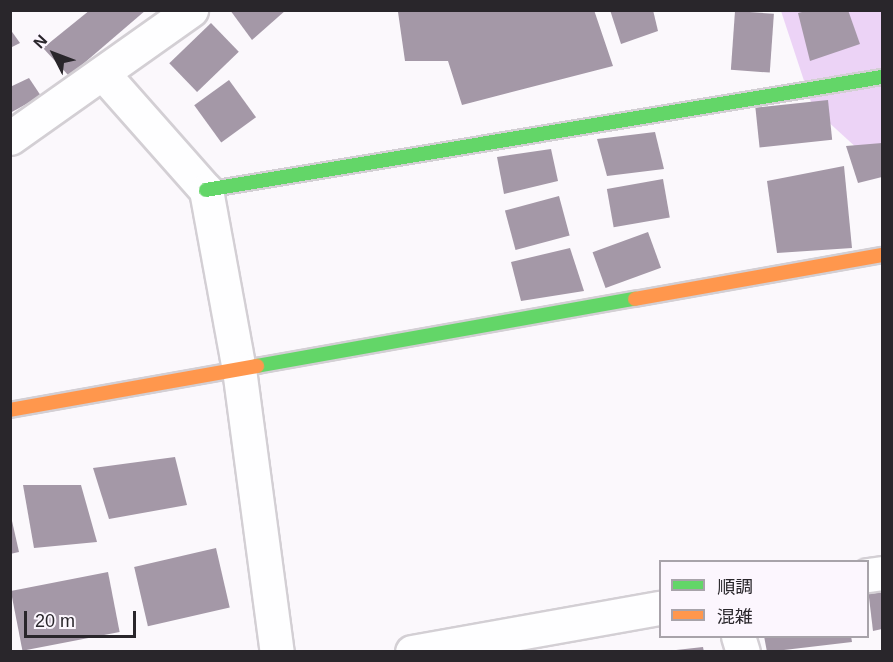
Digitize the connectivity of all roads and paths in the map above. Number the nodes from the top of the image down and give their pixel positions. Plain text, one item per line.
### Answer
1 (191, 10) edge
2 (105, 76) junction
3 (882, 77) edge
4 (10, 138) edge
5 (206, 190) junction
6 (882, 255) edge
7 (239, 369) junction
8 (10, 410) edge
9 (659, 608) edge
10 (484, 646) edge
11 (277, 651) edge
12 (412, 651) edge

1 - 2 street
2 - 4 street
2 - 5 street
3 - 5 street
5 - 7 street
6 - 7 street
7 - 8 street
7 - 11 street
9 - 10 street
10 - 12 street

